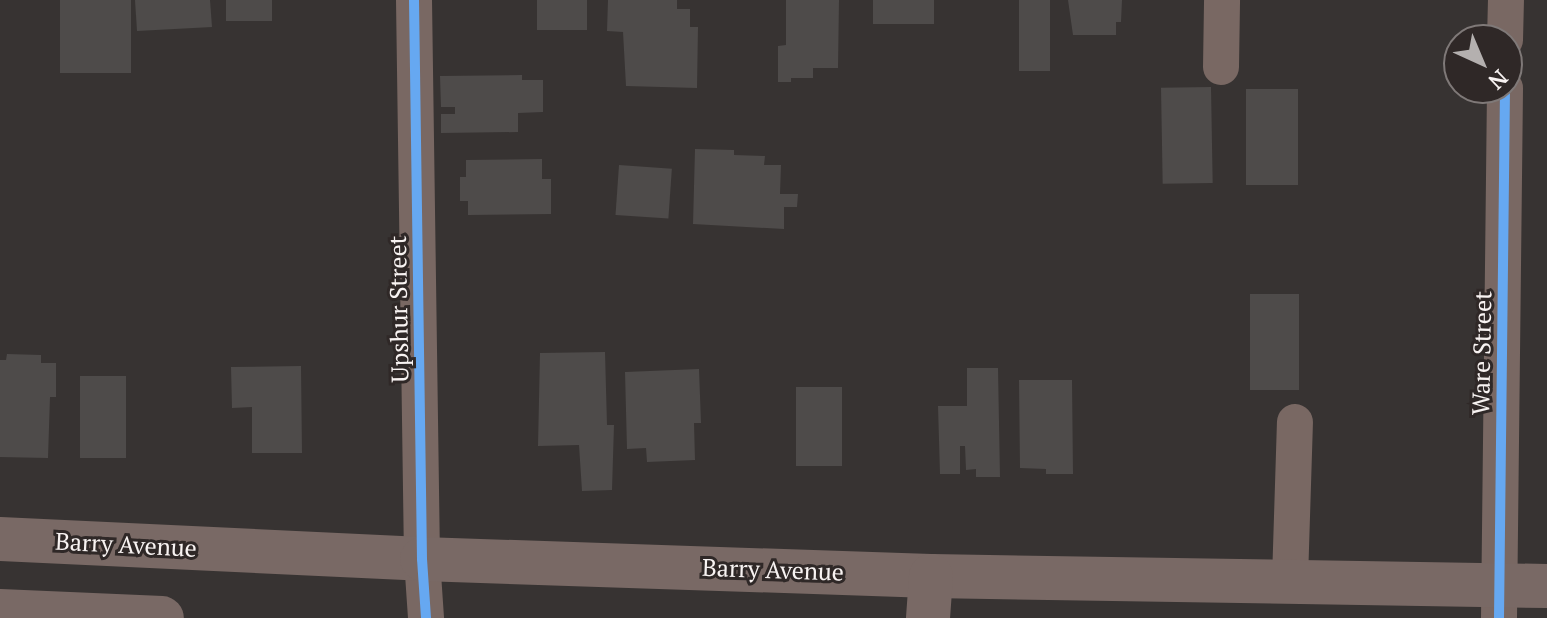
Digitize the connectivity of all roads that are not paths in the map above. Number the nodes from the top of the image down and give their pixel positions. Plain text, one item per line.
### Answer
1 (414, 0) edge
2 (1222, 0) edge
3 (1506, 0) edge
4 (1505, 24) edge
5 (1221, 67) dead end
6 (1505, 104) edge
7 (1295, 422) dead end
8 (0, 539) edge
9 (422, 559) junction
10 (1290, 580) junction
11 (1547, 586) edge
12 (929, 597) edge
13 (1500, 601) edge
14 (0, 611) edge
15 (162, 618) edge
16 (426, 618) edge

1 - 9 street, Upshur Street
2 - 5 street
3 - 4 street
6 - 13 street, Ware Street
7 - 10 street
8 - 9 main road, Barry Avenue
9 - 12 main road, Barry Avenue
9 - 16 street, Upshur Street
10 - 12 main road, Barry Avenue
10 - 13 main road, Barry Avenue
11 - 13 main road, Barry Avenue
14 - 15 main road

